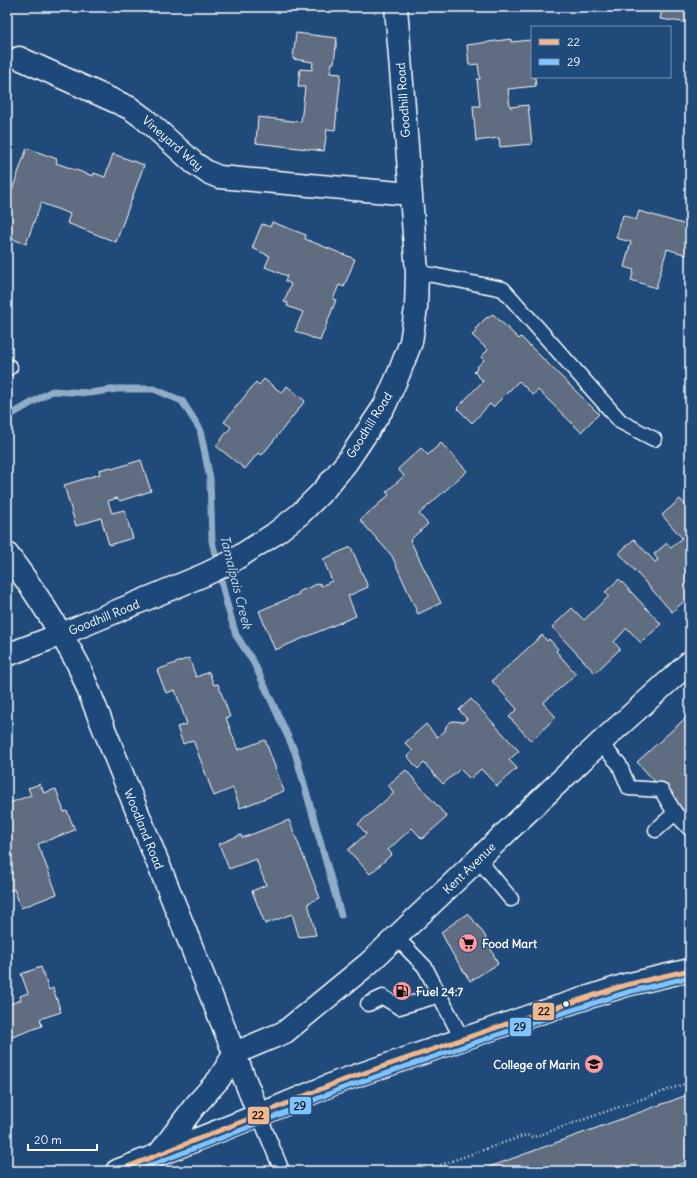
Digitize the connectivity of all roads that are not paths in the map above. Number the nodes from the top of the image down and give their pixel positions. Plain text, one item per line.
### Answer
1 (396, 7) edge
2 (19, 58) dead end
3 (410, 194) junction
4 (417, 272) junction
5 (654, 439) dead end
6 (7, 554) edge
7 (62, 634) junction
8 (7, 654) edge
9 (690, 662) edge
10 (600, 743) junction
11 (675, 813) junction
12 (690, 829) edge
13 (656, 830) dead end
14 (478, 859) junction
15 (511, 899) dead end
16 (396, 937) junction
17 (690, 970) edge
18 (440, 995) junction
19 (368, 1004) dead end
20 (462, 1039) junction
21 (235, 1053) junction
22 (259, 1115) junction
23 (159, 1154) junction
24 (117, 1171) edge
25 (282, 1171) edge

1 - 3 street, Goodhill Road
2 - 3 street, Vineyard Way
3 - 4 street, Goodhill Road
4 - 5 lane
4 - 7 street, Goodhill Road
6 - 7 street, Woodland Road
7 - 8 street, Goodhill Road
7 - 21 street, Woodland Road
9 - 10 street, Kent Avenue
10 - 11 lane
10 - 14 street, Kent Avenue
11 - 12 lane
11 - 13 lane
14 - 15 lane
14 - 16 street, Kent Avenue
16 - 18 lane
16 - 21 street, Kent Avenue
17 - 20 street
18 - 19 lane
18 - 20 lane
20 - 22 street
21 - 22 street, Woodland Road
21 - 23 street
22 - 23 street
22 - 25 lane
23 - 24 street

